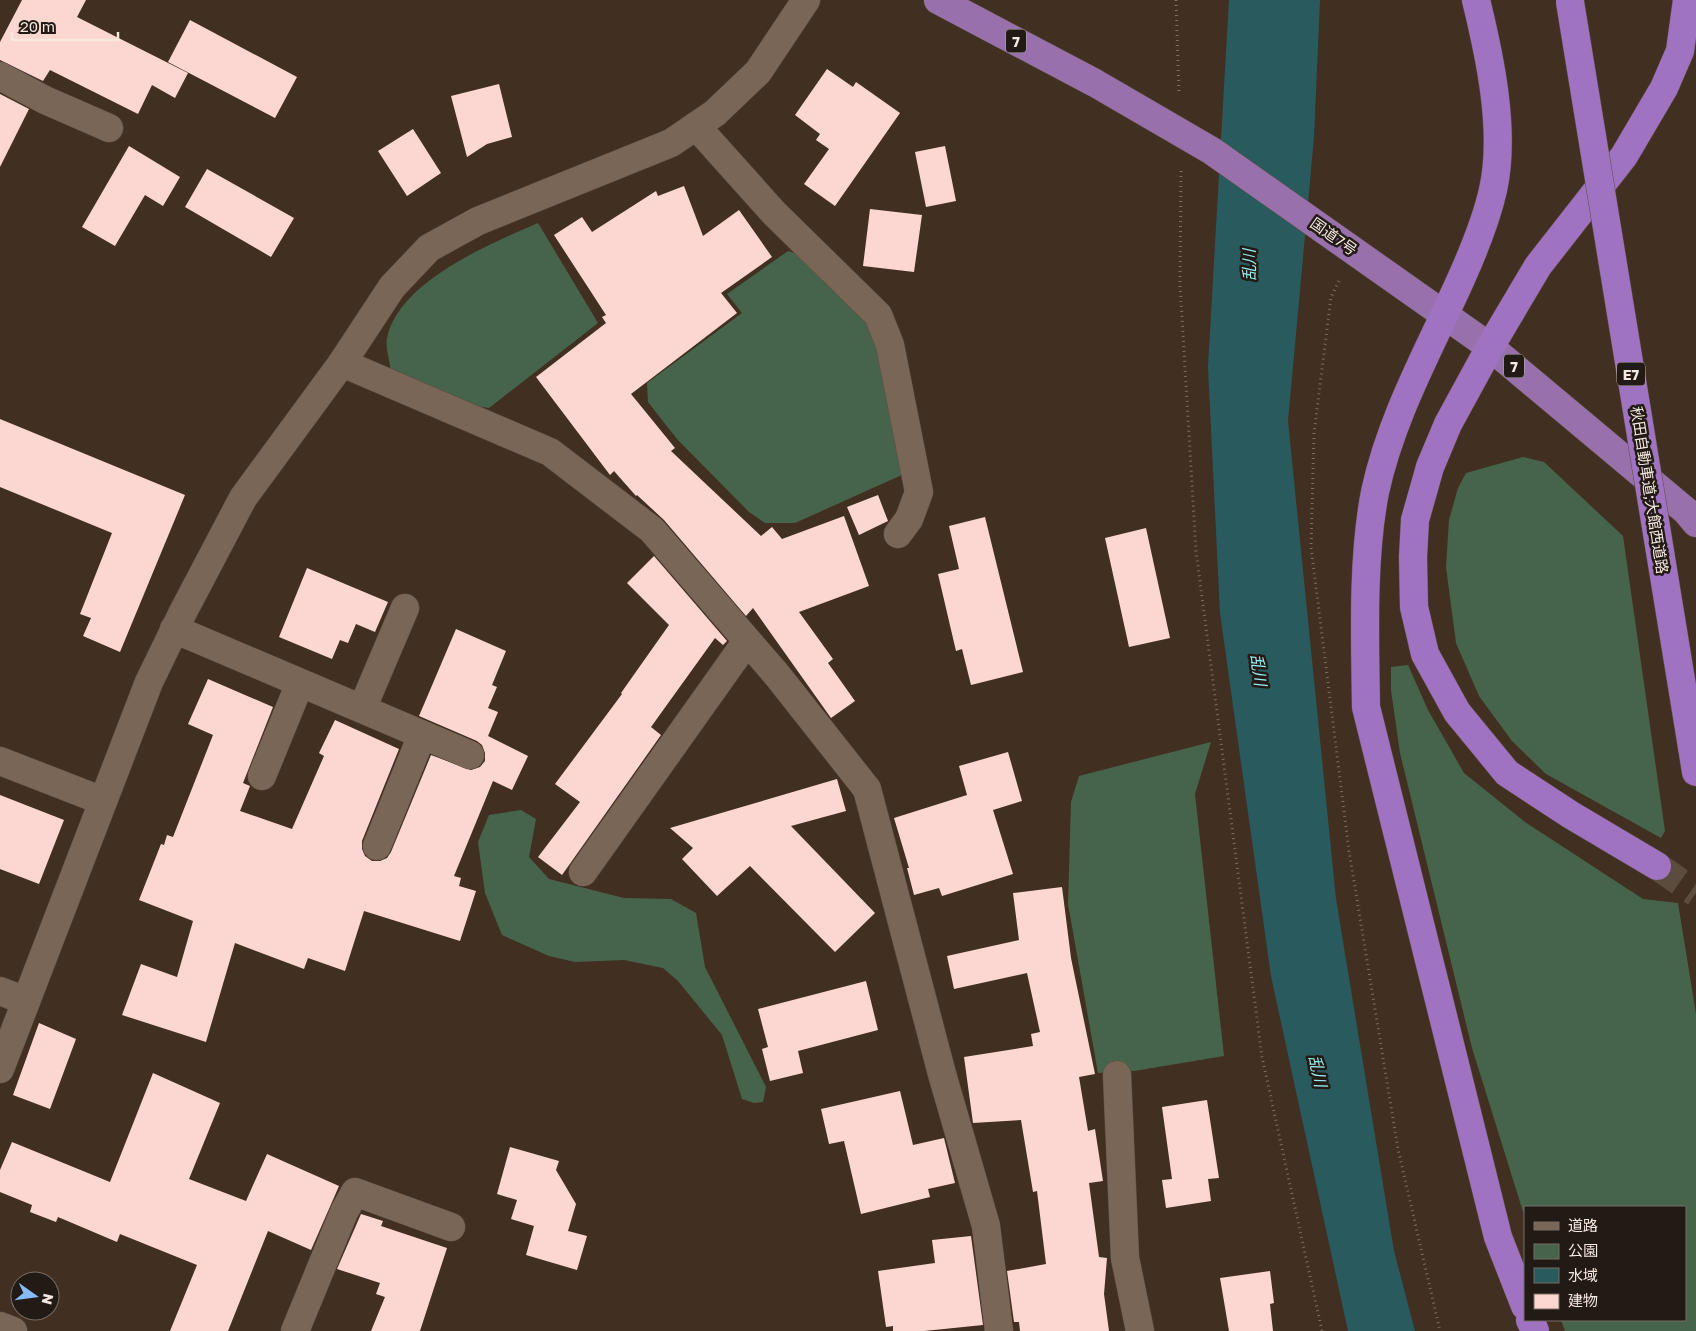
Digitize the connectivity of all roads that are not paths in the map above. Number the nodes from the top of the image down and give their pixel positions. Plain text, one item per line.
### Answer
1 (806, 0) edge
2 (938, 0) edge
3 (1476, 0) edge
4 (1687, 0) edge
5 (1570, 1) edge
6 (0, 76) edge
7 (696, 126) junction
8 (109, 128) dead end
9 (1446, 314) junction
10 (1490, 347) junction
11 (342, 363) junction
12 (1696, 523) edge
13 (898, 534) dead end
14 (405, 608) dead end
15 (174, 629) junction
16 (747, 641) junction
17 (300, 683) junction
18 (362, 709) junction
19 (422, 735) junction
20 (470, 755) dead end
21 (1694, 759) edge
22 (0, 761) edge
23 (262, 776) dead end
24 (103, 801) junction
25 (377, 846) dead end
26 (1657, 866) tunnel mouth
27 (583, 872) dead end
28 (0, 991) edge
29 (26, 1001) junction
30 (0, 1069) edge
31 (1117, 1075) dead end
32 (451, 1227) dead end
33 (1524, 1303) edge
34 (0, 1326) edge
35 (13, 1331) edge
36 (295, 1331) edge
37 (999, 1331) edge
38 (1140, 1331) edge

1 - 7 street
2 - 9 highway, 国道7号 / 7
3 - 9 highway
4 - 10 highway
5 - 21 highway, 秋田自動車道;大館西道路 / E7, bridge
6 - 8 street
7 - 11 street
7 - 13 street
9 - 10 highway, 国道7号 / 7
9 - 33 highway
10 - 12 highway, 国道7号 / 7
10 - 26 highway
11 - 15 street
11 - 16 street
14 - 18 street
15 - 17 street
15 - 24 street
16 - 27 street
16 - 37 street
17 - 18 street
17 - 23 street
18 - 19 street
19 - 20 street
19 - 25 street
22 - 24 street
24 - 29 street
28 - 29 street
29 - 30 street
31 - 38 street
32 - 36 street
34 - 35 street

